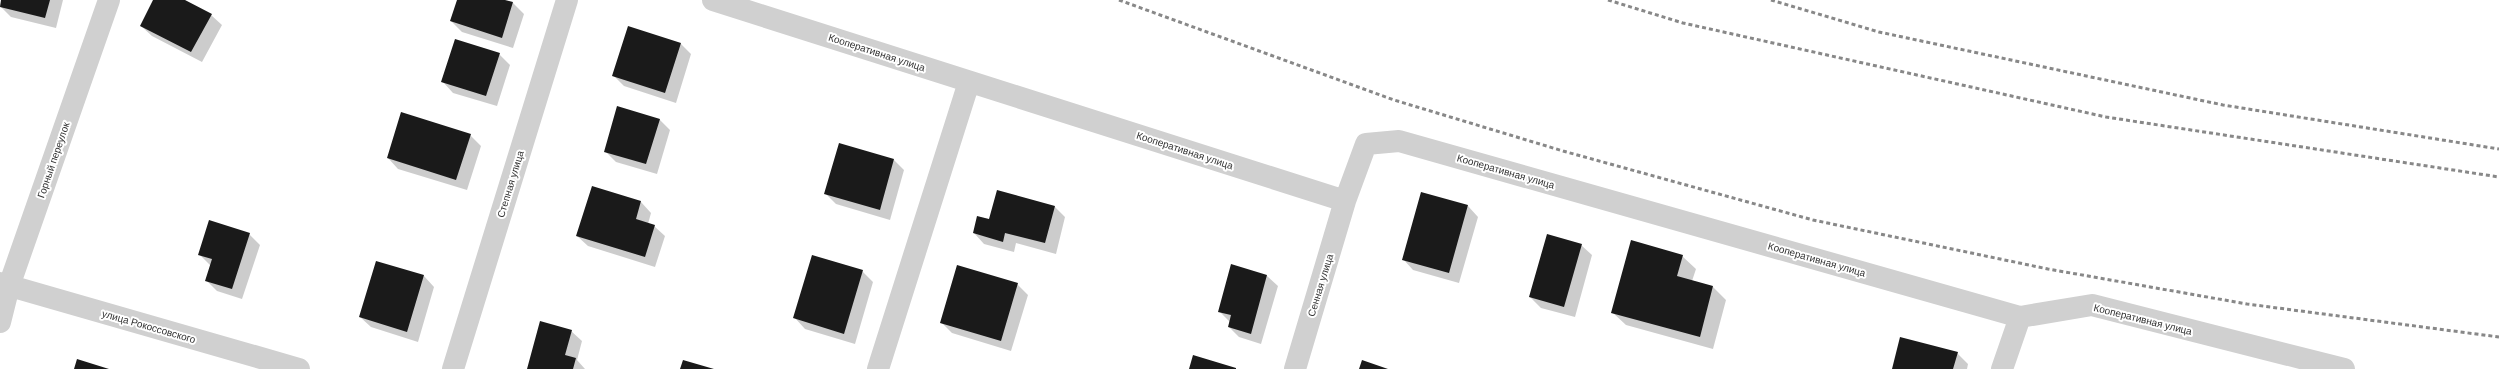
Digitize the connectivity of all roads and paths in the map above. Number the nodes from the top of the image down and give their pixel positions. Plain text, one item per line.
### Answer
1 (108, 0) edge
2 (567, 0) edge
3 (713, 0) edge
4 (969, 82) junction
5 (1345, 201) junction
6 (5, 284) edge
7 (2020, 317) junction
8 (0, 322) edge
9 (299, 369) edge
10 (453, 369) edge
11 (878, 369) edge
12 (1295, 369) edge
13 (2002, 369) edge
14 (2344, 369) edge

1 - 6 street, Горный переулок
2 - 10 street, Степная улица
3 - 4 street, Кооперативная улица
4 - 5 street, Кооперативная улица
4 - 11 street
5 - 7 street, Кооперативная улица
5 - 12 street, Сенная улица
6 - 8 street, Горный переулок
6 - 9 street, улица Рокоссовского
7 - 13 street
7 - 14 street, Кооперативная улица

